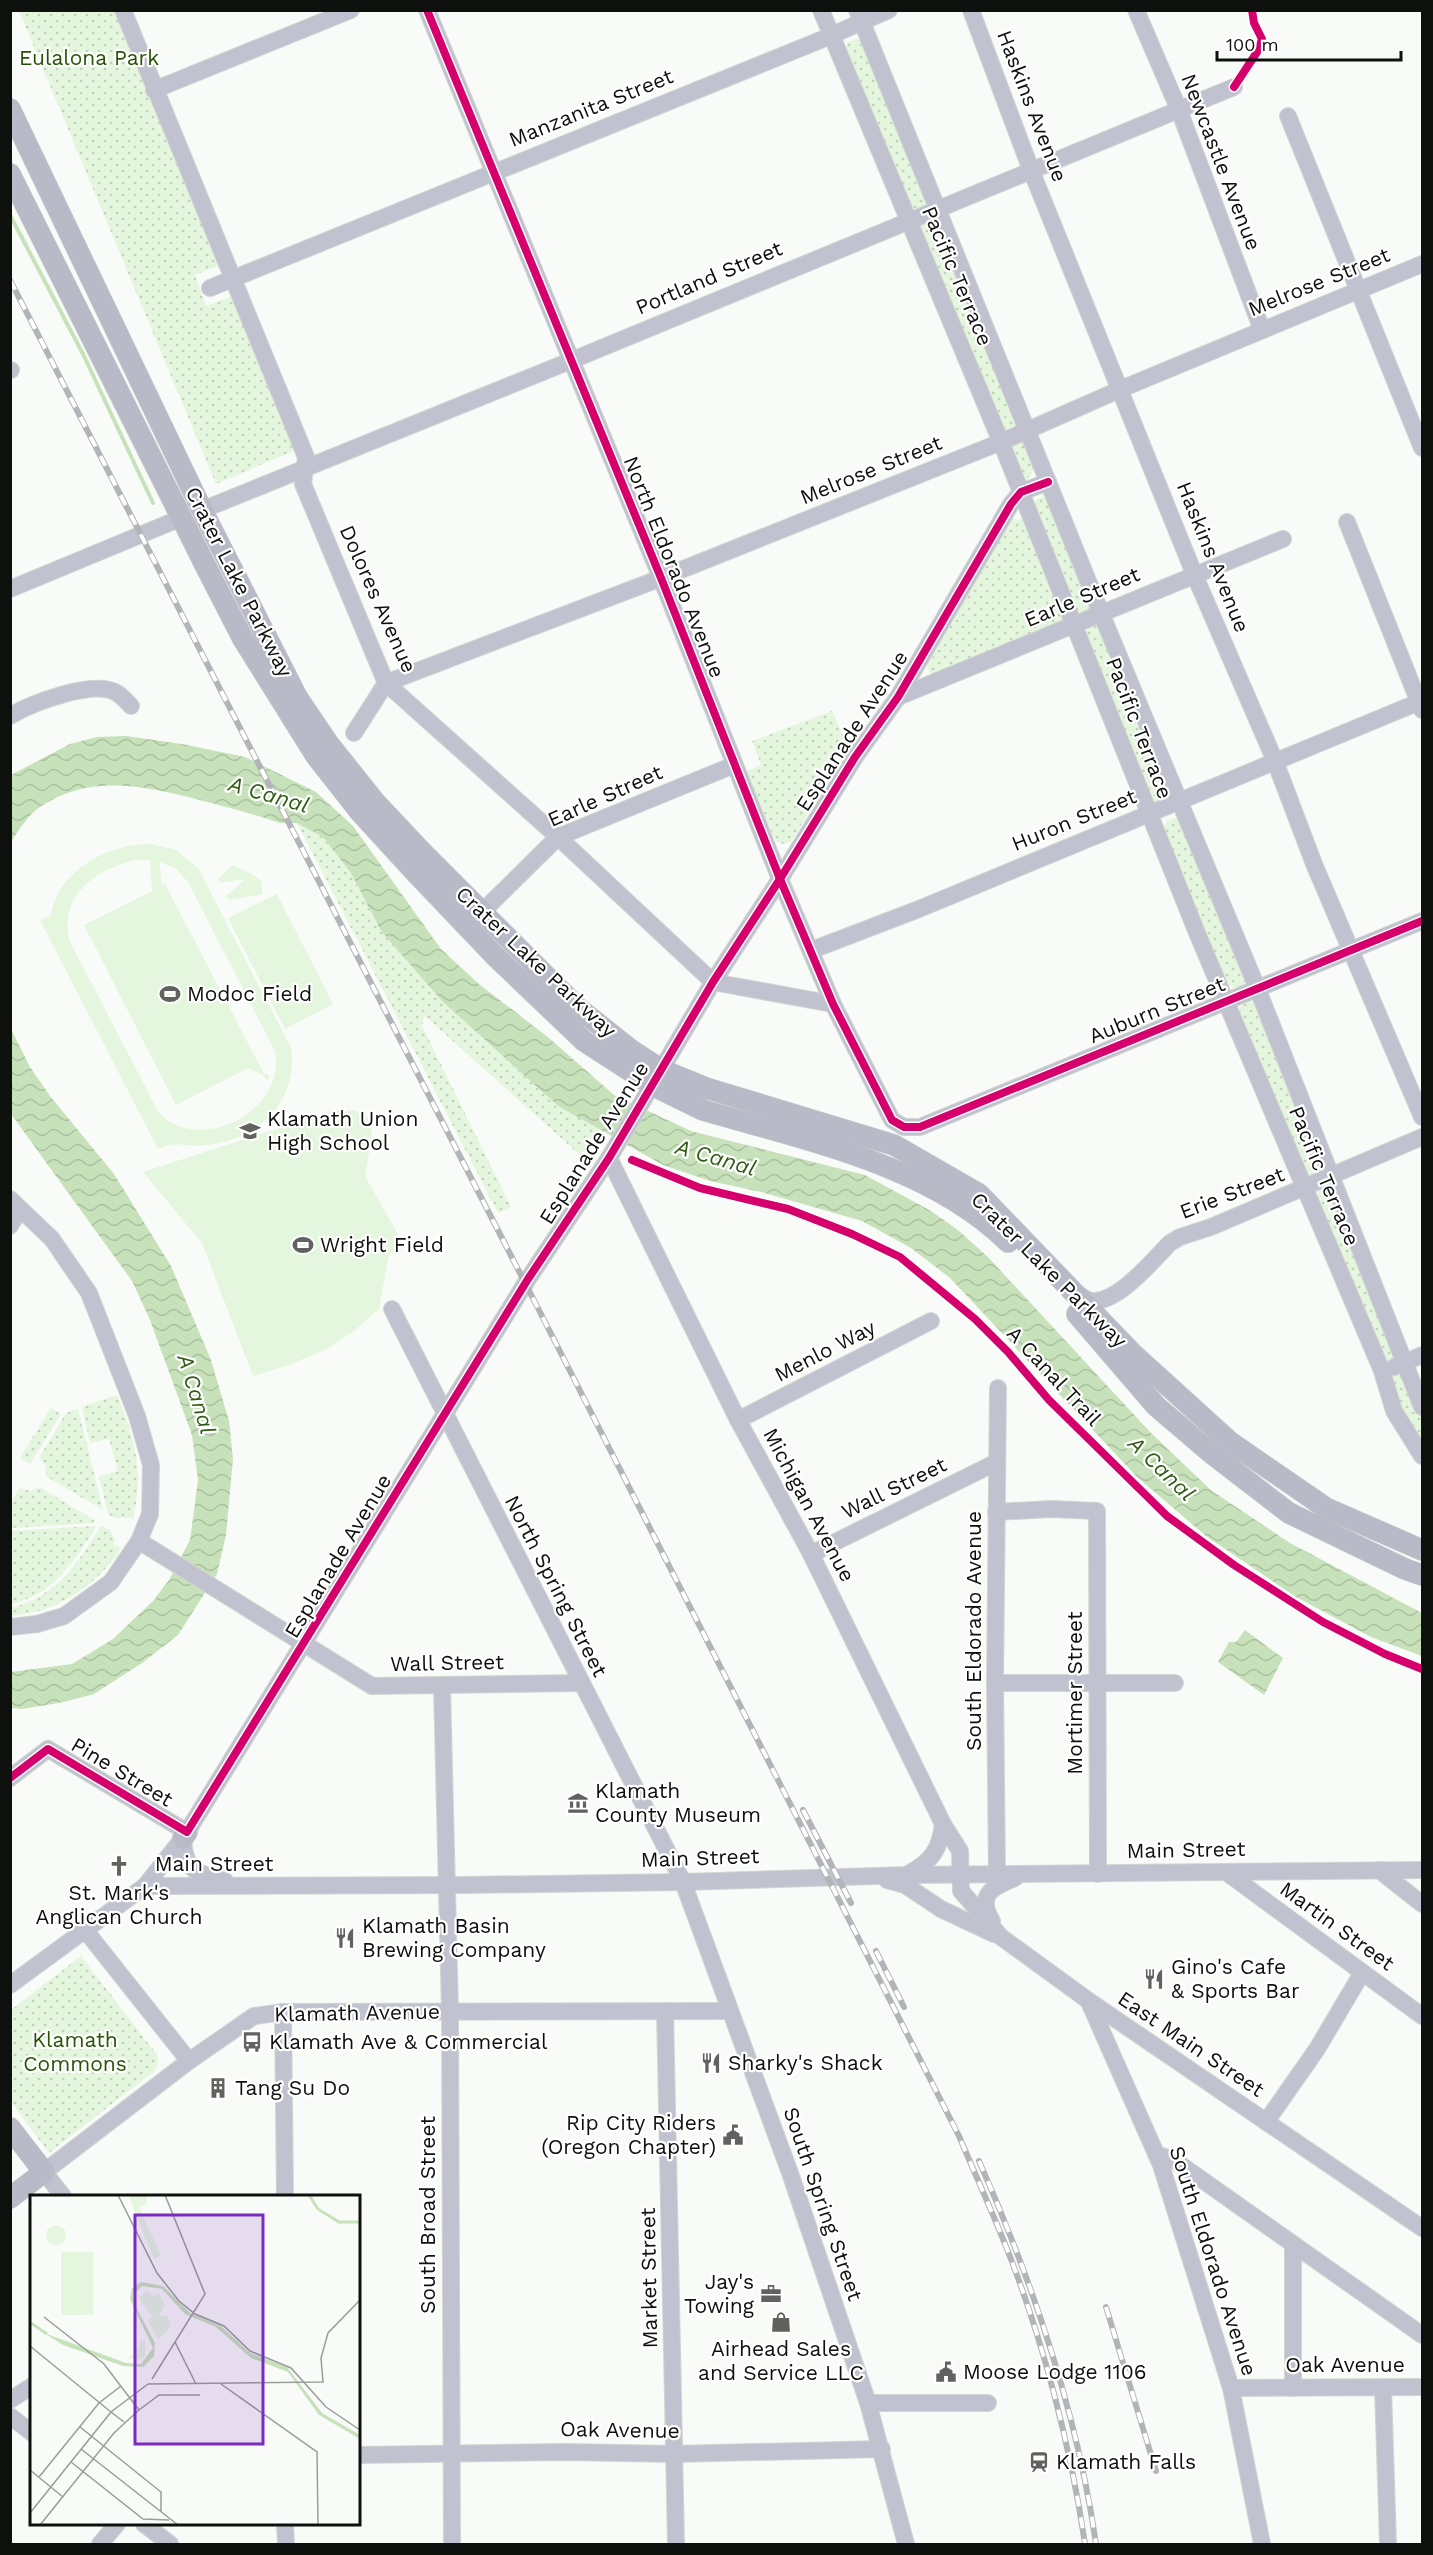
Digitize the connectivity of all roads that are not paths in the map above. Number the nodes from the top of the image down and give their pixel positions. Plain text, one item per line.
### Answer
1 (123, 10) edge
2 (351, 10) edge
3 (427, 10) edge
4 (821, 10) edge
5 (889, 10) edge
6 (971, 10) edge
7 (1136, 10) edge
8 (859, 17) edge
9 (832, 36) junction
10 (1234, 87) dead end
11 (154, 90) junction
12 (10, 109) edge
13 (1179, 110) junction
14 (1288, 116) dead end
15 (1031, 170) junction
16 (494, 171) junction
17 (10, 174) edge
18 (937, 208) junction
19 (909, 219) junction
20 (1422, 264) edge
21 (232, 279) junction
22 (210, 288) dead end
23 (1358, 291) junction
24 (1262, 330) junction
25 (570, 361) junction
26 (1121, 388) junction
27 (1026, 431) junction
28 (1001, 442) junction
29 (1422, 448) edge
30 (305, 469) junction
31 (1048, 482) junction
32 (1021, 492) junction
33 (202, 510) junction
34 (181, 518) junction
35 (1347, 522) dead end
36 (1283, 539) dead end
37 (1195, 576) junction
38 (661, 578) junction
39 (10, 590) edge
40 (1101, 613) junction
41 (255, 618) junction
42 (1075, 625) junction
43 (386, 683) junction
44 (898, 697) junction
45 (131, 706) dead end
46 (1421, 706) edge
47 (10, 716) edge
48 (354, 733) dead end
49 (1275, 761) junction
50 (734, 765) junction
51 (1179, 800) junction
52 (1148, 814) junction
53 (558, 837) junction
54 (780, 879) junction
55 (482, 912) junction
56 (1422, 921) edge
57 (812, 950) junction
58 (1352, 951) junction
59 (713, 982) junction
60 (1258, 990) junction
61 (1226, 1001) junction
62 (833, 1004) junction
63 (657, 1078) junction
64 (1422, 1116) edge
65 (904, 1127) joint
66 (1422, 1137) edge
67 (609, 1158) junction
68 (1332, 1176) junction
69 (1304, 1188) junction
70 (15, 1204) edge
71 (10, 1226) edge
72 (1072, 1290) junction
73 (392, 1309) dead end
74 (932, 1321) dead end
75 (1422, 1355) edge
76 (1404, 1363) junction
77 (1382, 1371) junction
78 (998, 1388) dead end
79 (1422, 1407) edge
80 (445, 1415) junction
81 (738, 1420) junction
82 (1422, 1456) edge
83 (997, 1462) junction
84 (996, 1512) junction
85 (140, 1541) junction
86 (1422, 1550) edge
87 (811, 1554) junction
88 (1422, 1575) edge
89 (10, 1627) edge
90 (304, 1645) junction
91 (580, 1683) junction
92 (995, 1683) junction
93 (1175, 1683) dead end
94 (1098, 1684) junction
95 (442, 1687) junction
96 (10, 1778) edge
97 (943, 1824) junction
98 (185, 1835) junction
99 (1379, 1870) junction
100 (1422, 1870) edge
101 (1227, 1872) junction
102 (870, 1875) junction
103 (908, 1875) junction
104 (962, 1875) junction
105 (997, 1875) junction
106 (1024, 1875) junction
107 (1098, 1875) junction
108 (683, 1882) junction
109 (144, 1886) junction
110 (243, 1886) junction
111 (447, 1886) junction
112 (1422, 1904) edge
113 (86, 1930) junction
114 (1001, 1937) junction
115 (1362, 1973) junction
116 (10, 1985) edge
117 (1089, 2001) junction
118 (664, 2011) junction
119 (729, 2011) junction
120 (283, 2012) junction
121 (450, 2012) junction
122 (1422, 2016) edge
123 (189, 2061) junction
124 (1266, 2122) junction
125 (10, 2128) edge
126 (1156, 2154) junction
127 (44, 2172) junction
128 (62, 2195) edge
129 (285, 2195) edge
130 (10, 2198) edge
131 (1422, 2228) edge
132 (1293, 2244) junction
133 (1422, 2335) edge
134 (30, 2387) edge
135 (1231, 2388) junction
136 (1293, 2388) junction
137 (1383, 2388) junction
138 (1422, 2388) edge
139 (10, 2400) edge
140 (868, 2403) junction
141 (988, 2403) dead end
142 (10, 2416) edge
143 (30, 2431) edge
144 (882, 2449) junction
145 (451, 2453) junction
146 (675, 2454) junction
147 (360, 2455) edge
148 (115, 2525) edge
149 (146, 2525) edge
150 (285, 2525) edge
151 (100, 2544) edge
152 (170, 2544) edge
153 (286, 2544) edge
154 (452, 2544) edge
155 (676, 2544) edge
156 (906, 2544) edge
157 (1262, 2544) edge
158 (1388, 2544) edge

1 - 11 street, Dolores Avenue
2 - 11 street
3 - 16 street, North Eldorado Avenue
4 - 9 street, Pacific Terrace
5 - 8 street, Manzanita Street
6 - 15 street, Haskins Avenue
7 - 13 street, Newcastle Avenue
8 - 9 street, Manzanita Street
8 - 18 street, Pacific Terrace
9 - 16 street, Manzanita Street
9 - 19 street, Pacific Terrace
10 - 13 street, Portland Street
11 - 21 street, Dolores Avenue
12 - 33 main road, Crater Lake Parkway
13 - 15 street, Portland Street
13 - 24 street, Newcastle Avenue
14 - 23 street
15 - 18 street, Portland Street
15 - 26 street, Haskins Avenue
16 - 21 street, Manzanita Street
16 - 25 street, North Eldorado Avenue
17 - 34 main road, Crater Lake Parkway
18 - 19 street, Portland Street
18 - 27 street, Pacific Terrace
19 - 25 street, Portland Street
19 - 28 street, Pacific Terrace
20 - 23 street, Melrose Street
21 - 22 street, Manzanita Street
21 - 30 street, Dolores Avenue
23 - 24 street, Melrose Street
23 - 29 street
24 - 26 street, Melrose Street
25 - 30 street, Portland Street
25 - 38 street, North Eldorado Avenue
26 - 27 street, Melrose Street
26 - 37 street, Haskins Avenue
27 - 28 street, Melrose Street
27 - 31 street, Pacific Terrace
28 - 32 street, Pacific Terrace
28 - 38 street, Melrose Street
30 - 33 street, Portland Street
30 - 43 street, Dolores Avenue
31 - 32 street
31 - 40 street, Pacific Terrace
32 - 42 street, Pacific Terrace
32 - 44 street, Esplanade Avenue
33 - 41 main road, Crater Lake Parkway
34 - 39 street
34 - 41 main road
34 - 63 main road, Crater Lake Parkway
35 - 46 street
36 - 37 street, Earle Street
37 - 40 street, Earle Street
37 - 49 street, Haskins Avenue
38 - 43 street, Melrose Street
38 - 50 street, North Eldorado Avenue
40 - 42 street, Earle Street
40 - 51 street, Pacific Terrace
41 - 55 main road, Crater Lake Parkway
42 - 44 street, Earle Street
42 - 52 street, Pacific Terrace
43 - 48 street
43 - 53 street, Dolores Avenue
44 - 54 street, Esplanade Avenue
45 - 47 street
46 - 49 street, Huron Street
49 - 51 street, Huron Street
49 - 58 street, Haskins Avenue
50 - 53 street, Earle Street
50 - 54 street, North Eldorado Avenue
51 - 52 street, Huron Street
51 - 60 street, Pacific Terrace
52 - 57 street, Huron Street
52 - 61 street, Pacific Terrace
53 - 55 street, Earle Street
53 - 59 street, Dolores Avenue
54 - 57 street, North Eldorado Avenue
54 - 59 street, Esplanade Avenue
55 - 63 main road, Crater Lake Parkway
56 - 58 street, Auburn Street
57 - 62 street, North Eldorado Avenue
58 - 60 street, Auburn Street
58 - 64 street, Haskins Avenue
59 - 62 street
59 - 63 street, Esplanade Avenue
60 - 61 street, Auburn Street
60 - 68 street, Pacific Terrace
61 - 65 street, Auburn Street
61 - 69 street, Pacific Terrace
62 - 65 street, North Eldorado Avenue
63 - 67 street, Esplanade Avenue
63 - 72 main road, Crater Lake Parkway
63 - 88 main road, Crater Lake Parkway
66 - 68 street, Erie Street
67 - 80 street, Esplanade Avenue
67 - 81 street, Michigan Avenue
68 - 69 street, Erie Street
68 - 76 street, Pacific Terrace
69 - 72 street, Erie Street
69 - 77 street, Pacific Terrace
70 - 71 street
70 - 85 street
72 - 86 main road, Crater Lake Parkway
73 - 80 street, North Spring Street
74 - 81 street, Menlo Way
75 - 76 street
76 - 77 street
76 - 79 street, Pacific Terrace
77 - 82 street, Pacific Terrace
78 - 83 street, South Eldorado Avenue
80 - 90 street, Esplanade Avenue
80 - 91 street, North Spring Street
81 - 87 street, Michigan Avenue
83 - 84 street, South Eldorado Avenue
83 - 87 street, Wall Street
84 - 92 street, South Eldorado Avenue
84 - 94 street, Mortimer Street
85 - 89 street
85 - 90 street, Wall Street
87 - 97 street, Michigan Avenue
90 - 95 street, Wall Street
90 - 98 street, Esplanade Avenue
91 - 95 street, Wall Street
91 - 108 street, North Spring Street
92 - 94 street
92 - 105 street, South Eldorado Avenue
93 - 94 street
94 - 107 street, Mortimer Street
95 - 111 street, South Broad Street
96 - 98 street, Pine Street
97 - 103 street
97 - 104 street, Michigan Avenue
98 - 109 street, Esplanade Avenue
98 - 110 street
99 - 100 street, Main Street
99 - 101 street, Main Street
99 - 112 street
101 - 107 street, Main Street
101 - 115 street, Martin Street
102 - 103 street, Main Street
102 - 108 street, Main Street
102 - 114 street
103 - 104 street, Main Street
104 - 105 street, Main Street
104 - 114 street, East Main Street
105 - 106 street, Main Street
106 - 107 street, Main Street
106 - 114 street
108 - 111 street, Main Street
108 - 119 street, South Spring Street
109 - 110 street, Main Street
109 - 113 street, Main Street
110 - 111 street, Main Street
111 - 121 street, South Broad Street
113 - 116 street, Main Street
113 - 123 street
114 - 117 street, East Main Street
115 - 122 street, Martin Street
115 - 124 street
117 - 124 street, East Main Street
117 - 126 street, South Eldorado Avenue
118 - 119 street, Klamath Avenue
118 - 121 street, Klamath Avenue
118 - 146 street, Market Street
119 - 140 street, South Spring Street
120 - 121 street, Klamath Avenue
120 - 123 street, Klamath Avenue
120 - 129 street
121 - 145 street, South Broad Street
123 - 127 street, Klamath Avenue
124 - 131 street, East Main Street
125 - 127 main road
126 - 132 street
126 - 135 street, South Eldorado Avenue
127 - 128 street
127 - 130 main road, Klamath Avenue
132 - 133 street
132 - 136 street
134 - 139 street
135 - 136 street, Oak Avenue
135 - 157 street, South Eldorado Avenue
136 - 137 street, Oak Avenue
137 - 138 street, Oak Avenue
137 - 158 street
140 - 141 street
140 - 144 street, South Spring Street
142 - 143 street
144 - 146 street, Oak Avenue
144 - 156 street, South Spring Street
145 - 146 street, Oak Avenue
145 - 147 street, Oak Avenue
145 - 154 street, South Broad Street
146 - 155 street, Market Street
148 - 151 street
149 - 152 street
150 - 153 street

